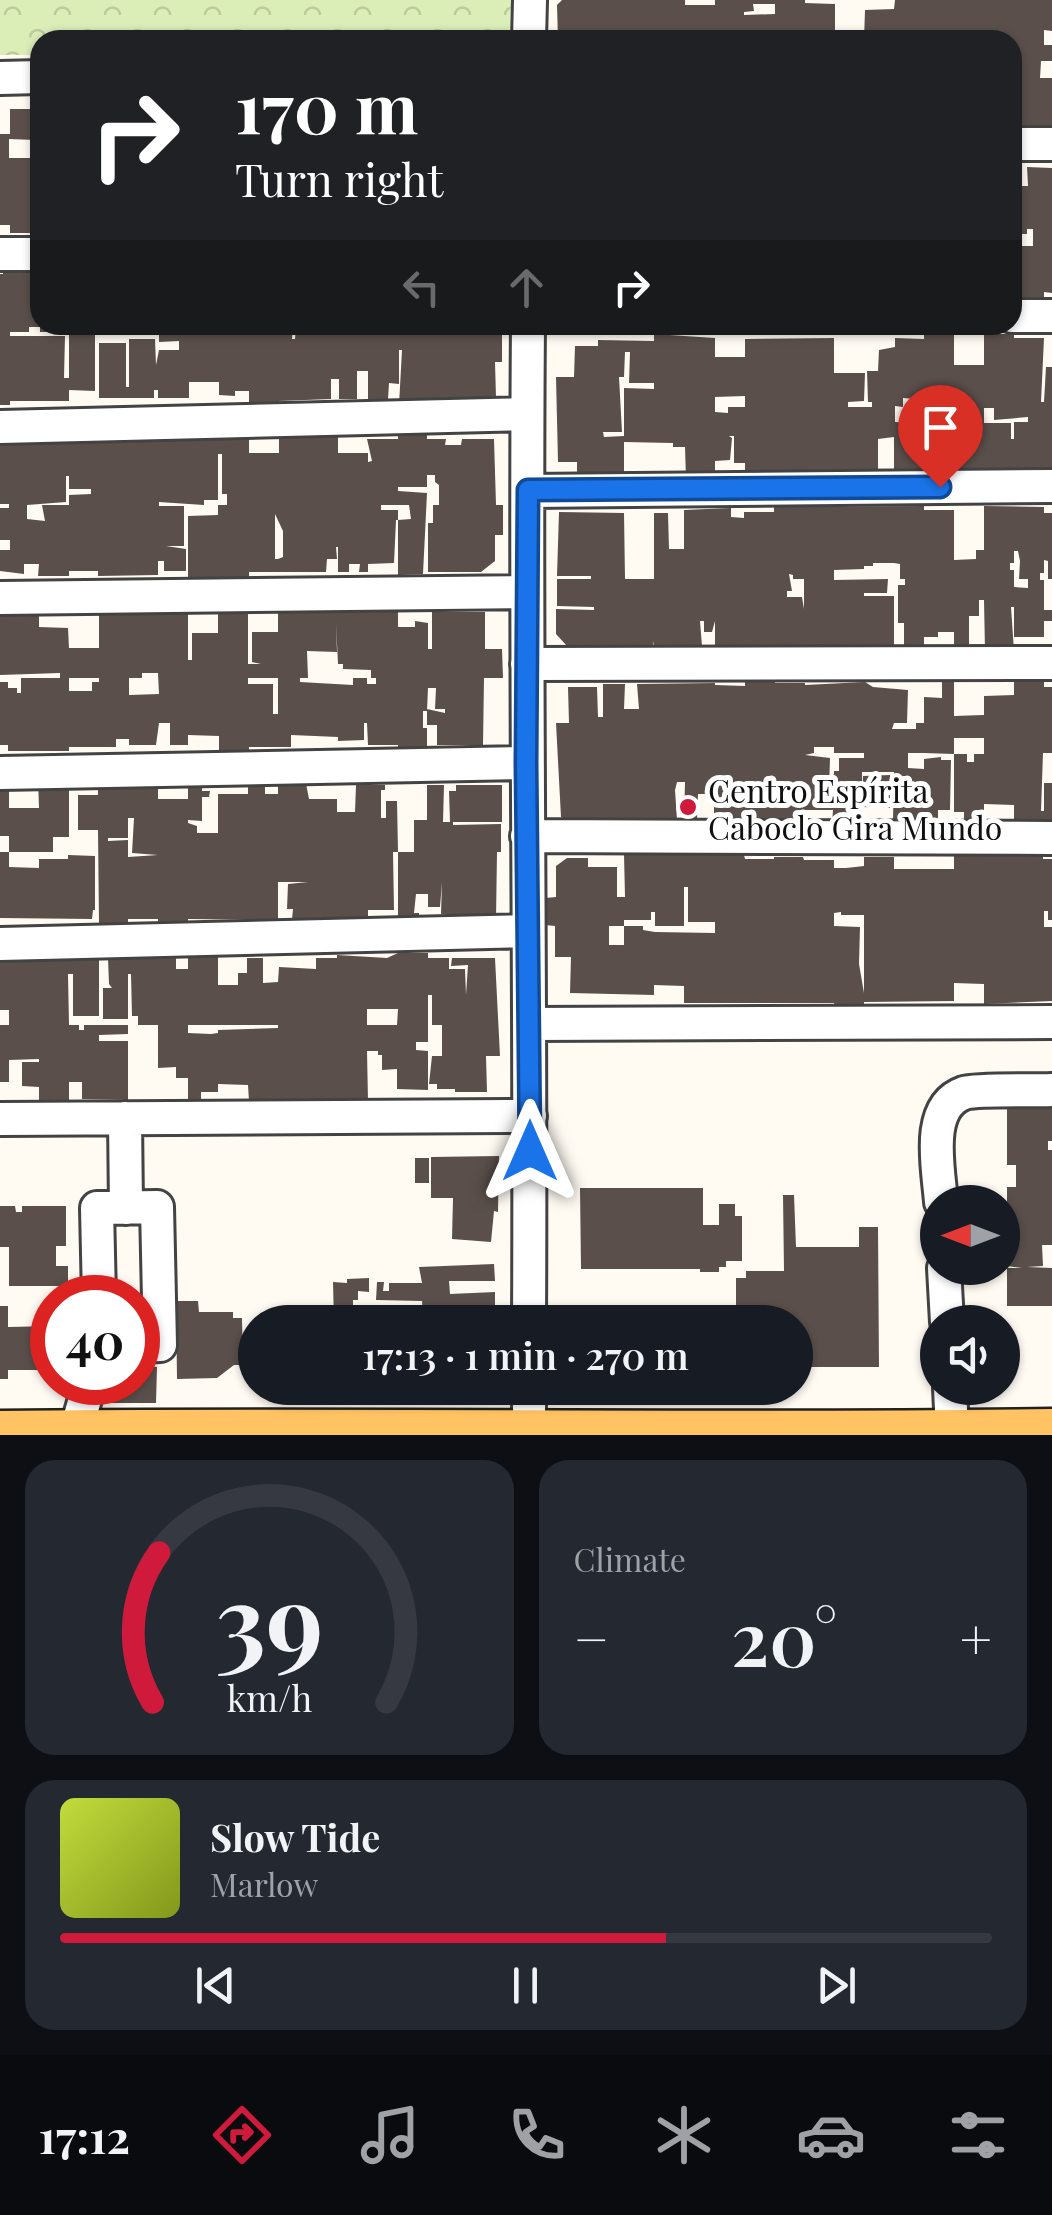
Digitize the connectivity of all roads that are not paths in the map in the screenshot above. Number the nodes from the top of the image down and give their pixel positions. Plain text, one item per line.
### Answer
1 (530, 0) edge
2 (530, 30) edge
3 (30, 77) edge
4 (0, 78) edge
5 (1022, 144) edge
6 (1052, 144) edge
7 (0, 254) edge
8 (30, 254) edge
9 (1022, 316) edge
10 (1052, 316) edge
11 (528, 335) edge
12 (527, 414) junction
13 (0, 427) edge
14 (1052, 486) edge
15 (528, 490) junction
16 (526, 592) junction
17 (0, 598) edge
18 (1052, 663) edge
19 (527, 664) junction
20 (526, 763) junction
21 (0, 773) edge
22 (527, 836) junction
23 (1052, 838) edge
24 (528, 932) junction
25 (0, 944) edge
26 (1052, 1022) edge
27 (531, 1024) junction
28 (1052, 1090) edge
29 (530, 1116) junction
30 (125, 1118) junction
31 (0, 1119) edge
32 (940, 1185) edge
33 (126, 1208) junction
34 (99, 1275) edge
35 (158, 1275) edge
36 (530, 1305) edge
37 (83, 1405) edge
38 (529, 1405) edge
39 (951, 1405) edge
40 (529, 1429) junction
41 (1052, 1429) edge
42 (952, 1430) junction
43 (0, 1431) edge
44 (75, 1432) edge
45 (418, 1433) edge

1 - 2 street
3 - 4 street
5 - 6 street
7 - 8 street
9 - 10 street
11 - 12 street
12 - 13 street
12 - 15 street
14 - 15 street
15 - 16 street
16 - 17 street
16 - 19 street
18 - 19 street
19 - 20 street
20 - 21 street
20 - 22 street
22 - 23 street
22 - 24 street
24 - 25 street
24 - 27 street
26 - 27 street
27 - 29 street
28 - 32 street
29 - 30 street
29 - 36 street
30 - 31 street
30 - 33 street
33 - 34 street
33 - 35 street
37 - 44 street
38 - 40 street
39 - 42 street
40 - 42 main road
40 - 45 main road
41 - 42 main road
43 - 44 main road
44 - 45 main road

